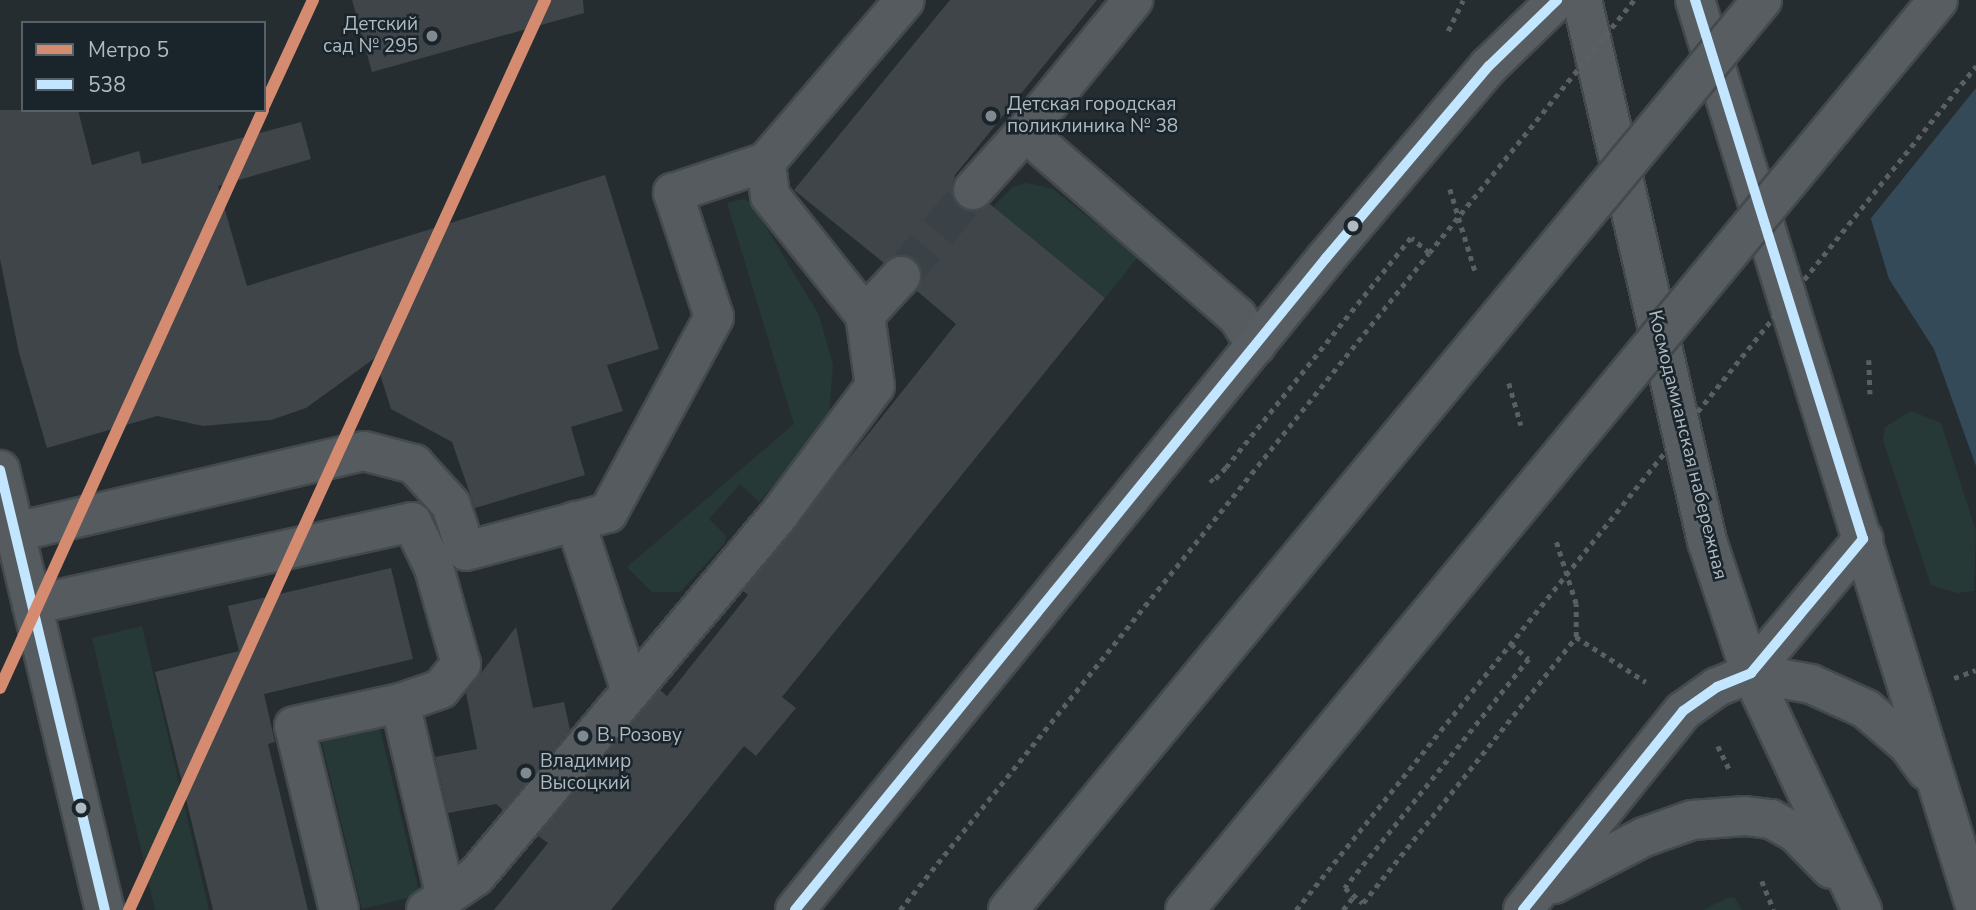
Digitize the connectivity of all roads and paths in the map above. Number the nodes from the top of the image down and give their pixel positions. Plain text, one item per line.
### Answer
1 (905, 0) edge
2 (1133, 0) edge
3 (1463, 0) edge
4 (1557, 0) edge
5 (1582, 0) edge
6 (1634, 0) edge
7 (1695, 0) edge
8 (1762, 0) edge
9 (1938, 0) edge
10 (1448, 31) dead end
11 (1976, 66) edge
12 (1025, 132) junction
13 (766, 162) junction
14 (1448, 185) dead end
15 (973, 190) tunnel mouth
16 (1429, 253) junction
17 (901, 276) tunnel mouth
18 (1476, 276) dead end
19 (865, 315) junction
20 (1256, 345) junction
21 (1504, 368) dead end
22 (1524, 434) dead end
23 (1226, 468) dead end
24 (0, 470) edge
25 (575, 521) junction
26 (1552, 526) dead end
27 (16, 532) junction
28 (1863, 539) junction
29 (32, 605) junction
30 (1576, 637) junction
31 (1511, 644) junction
32 (1976, 670) edge
33 (1751, 673) junction
34 (1943, 682) dead end
35 (1652, 686) dead end
36 (631, 691) junction
37 (400, 703) junction
38 (1716, 742) dead end
39 (1734, 781) dead end
40 (1941, 791) junction
41 (1762, 881) dead end
42 (1354, 896) junction
43 (1531, 901) edge
44 (436, 904) edge
45 (1976, 909) edge
46 (104, 910) edge
47 (339, 910) edge
48 (795, 910) edge
49 (900, 910) edge
50 (1008, 910) edge
51 (1185, 910) edge
52 (1296, 910) edge
53 (1343, 910) edge
54 (1774, 910) edge
55 (1861, 910) edge

1 - 13 street
2 - 12 street
3 - 10 path
4 - 20 main road
5 - 33 main road, Космодамианская набережная
6 - 16 path, bridge
7 - 28 main road
8 - 50 main road, bridge
9 - 51 main road, bridge
11 - 31 path, bridge
12 - 15 street
12 - 20 street
13 - 19 street
13 - 25 street
14 - 18 path
16 - 23 path
16 - 49 path
17 - 19 street
19 - 36 street
20 - 48 main road
21 - 22 path
24 - 27 street
25 - 27 street
25 - 36 street
26 - 30 path
27 - 29 street
28 - 33 main road
28 - 40 main road
29 - 37 street
29 - 46 street
30 - 35 path
30 - 42 path
31 - 42 path
31 - 52 path, bridge
32 - 34 path
33 - 40 main road
33 - 43 main road
33 - 55 main road, Космодамианская набережная
36 - 44 street
37 - 44 street
37 - 47 street
38 - 39 path
40 - 45 main road
41 - 54 path
42 - 53 path
43 - 55 main road

